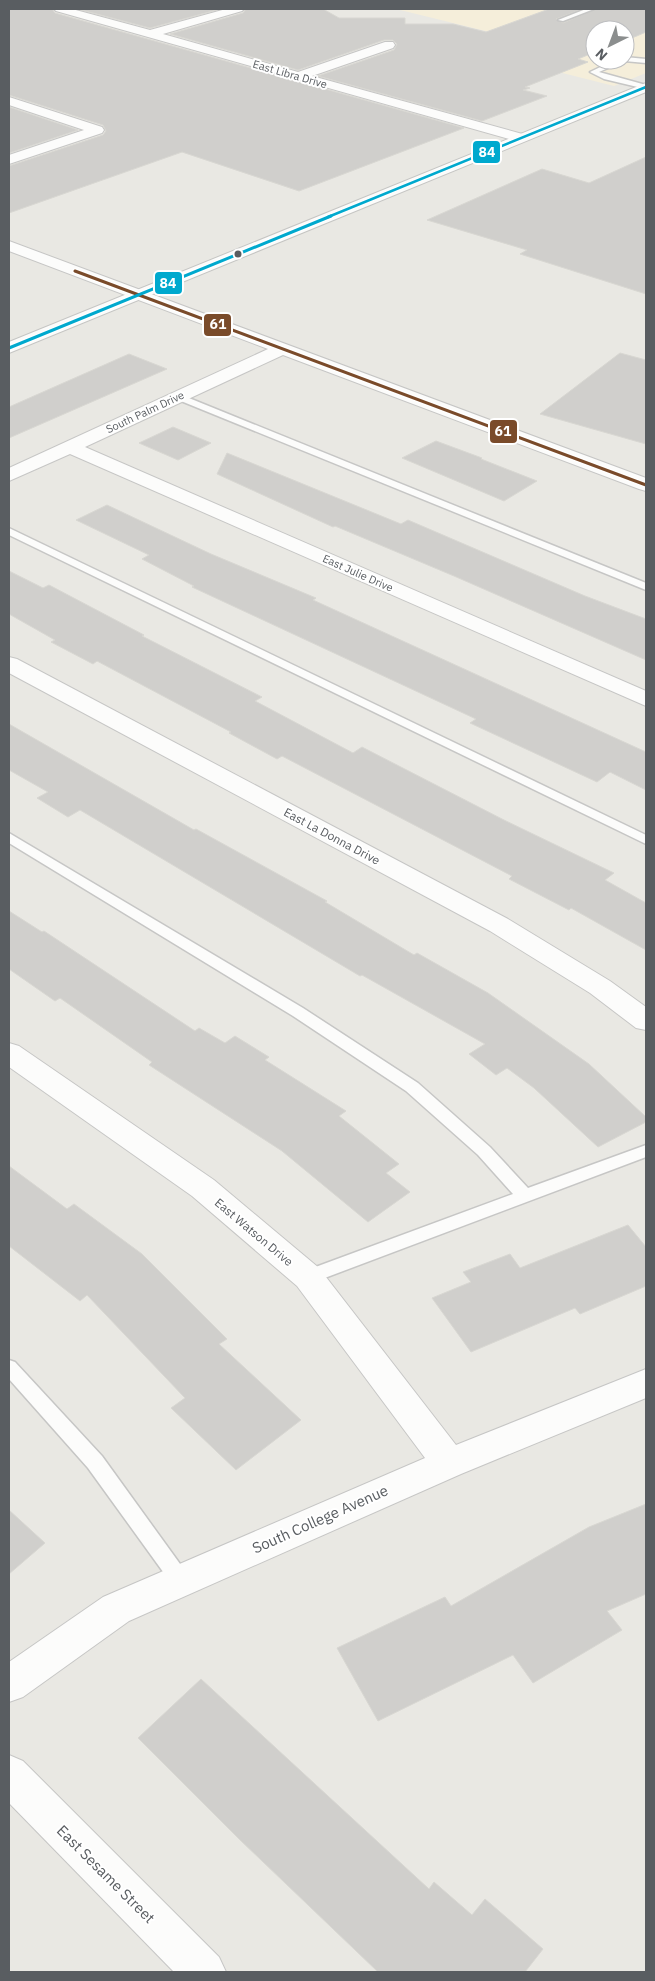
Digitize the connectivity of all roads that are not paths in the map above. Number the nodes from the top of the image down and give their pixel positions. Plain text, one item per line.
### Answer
1 (60, 9) edge
2 (238, 9) edge
3 (591, 9) edge
4 (560, 20) dead end
5 (150, 34) junction
6 (389, 45) dead end
7 (598, 70) edge
8 (298, 76) junction
9 (646, 87) edge
10 (9, 101) edge
11 (521, 138) junction
12 (9, 160) edge
13 (9, 246) edge
14 (138, 295) junction
15 (9, 348) edge
16 (282, 349) junction
17 (179, 397) junction
18 (69, 447) junction
19 (9, 475) edge
20 (646, 485) edge
21 (9, 531) edge
22 (646, 587) edge
23 (9, 664) edge
24 (646, 699) edge
25 (9, 837) edge
26 (646, 840) edge
27 (646, 1021) edge
28 (9, 1054) edge
29 (646, 1152) edge
30 (525, 1196) junction
31 (308, 1277) junction
32 (9, 1367) edge
33 (646, 1383) edge
34 (449, 1463) junction
35 (181, 1581) junction
36 (9, 1684) edge
37 (9, 1775) edge
38 (204, 1972) edge

1 - 5 street, East Libra Drive
2 - 5 street
3 - 4 lane
5 - 8 street, East Libra Drive
6 - 8 street
7 - 9 lane
8 - 11 street, East Libra Drive
9 - 11 street
10 - 12 street
11 - 14 street
13 - 14 street
14 - 15 street
14 - 16 street
16 - 17 street, South Palm Drive
16 - 20 street
17 - 18 street, South Palm Drive
17 - 22 lane
18 - 19 street, South Palm Drive
18 - 24 street, East Julie Drive
21 - 26 lane
23 - 27 street, East La Donna Drive
25 - 30 lane
28 - 31 street, East Watson Drive
29 - 30 lane
30 - 31 lane
31 - 34 street, East Watson Drive
32 - 35 lane
33 - 34 street, South College Avenue
34 - 35 street, South College Avenue
35 - 36 street, South College Avenue
37 - 38 street, East Sesame Street

